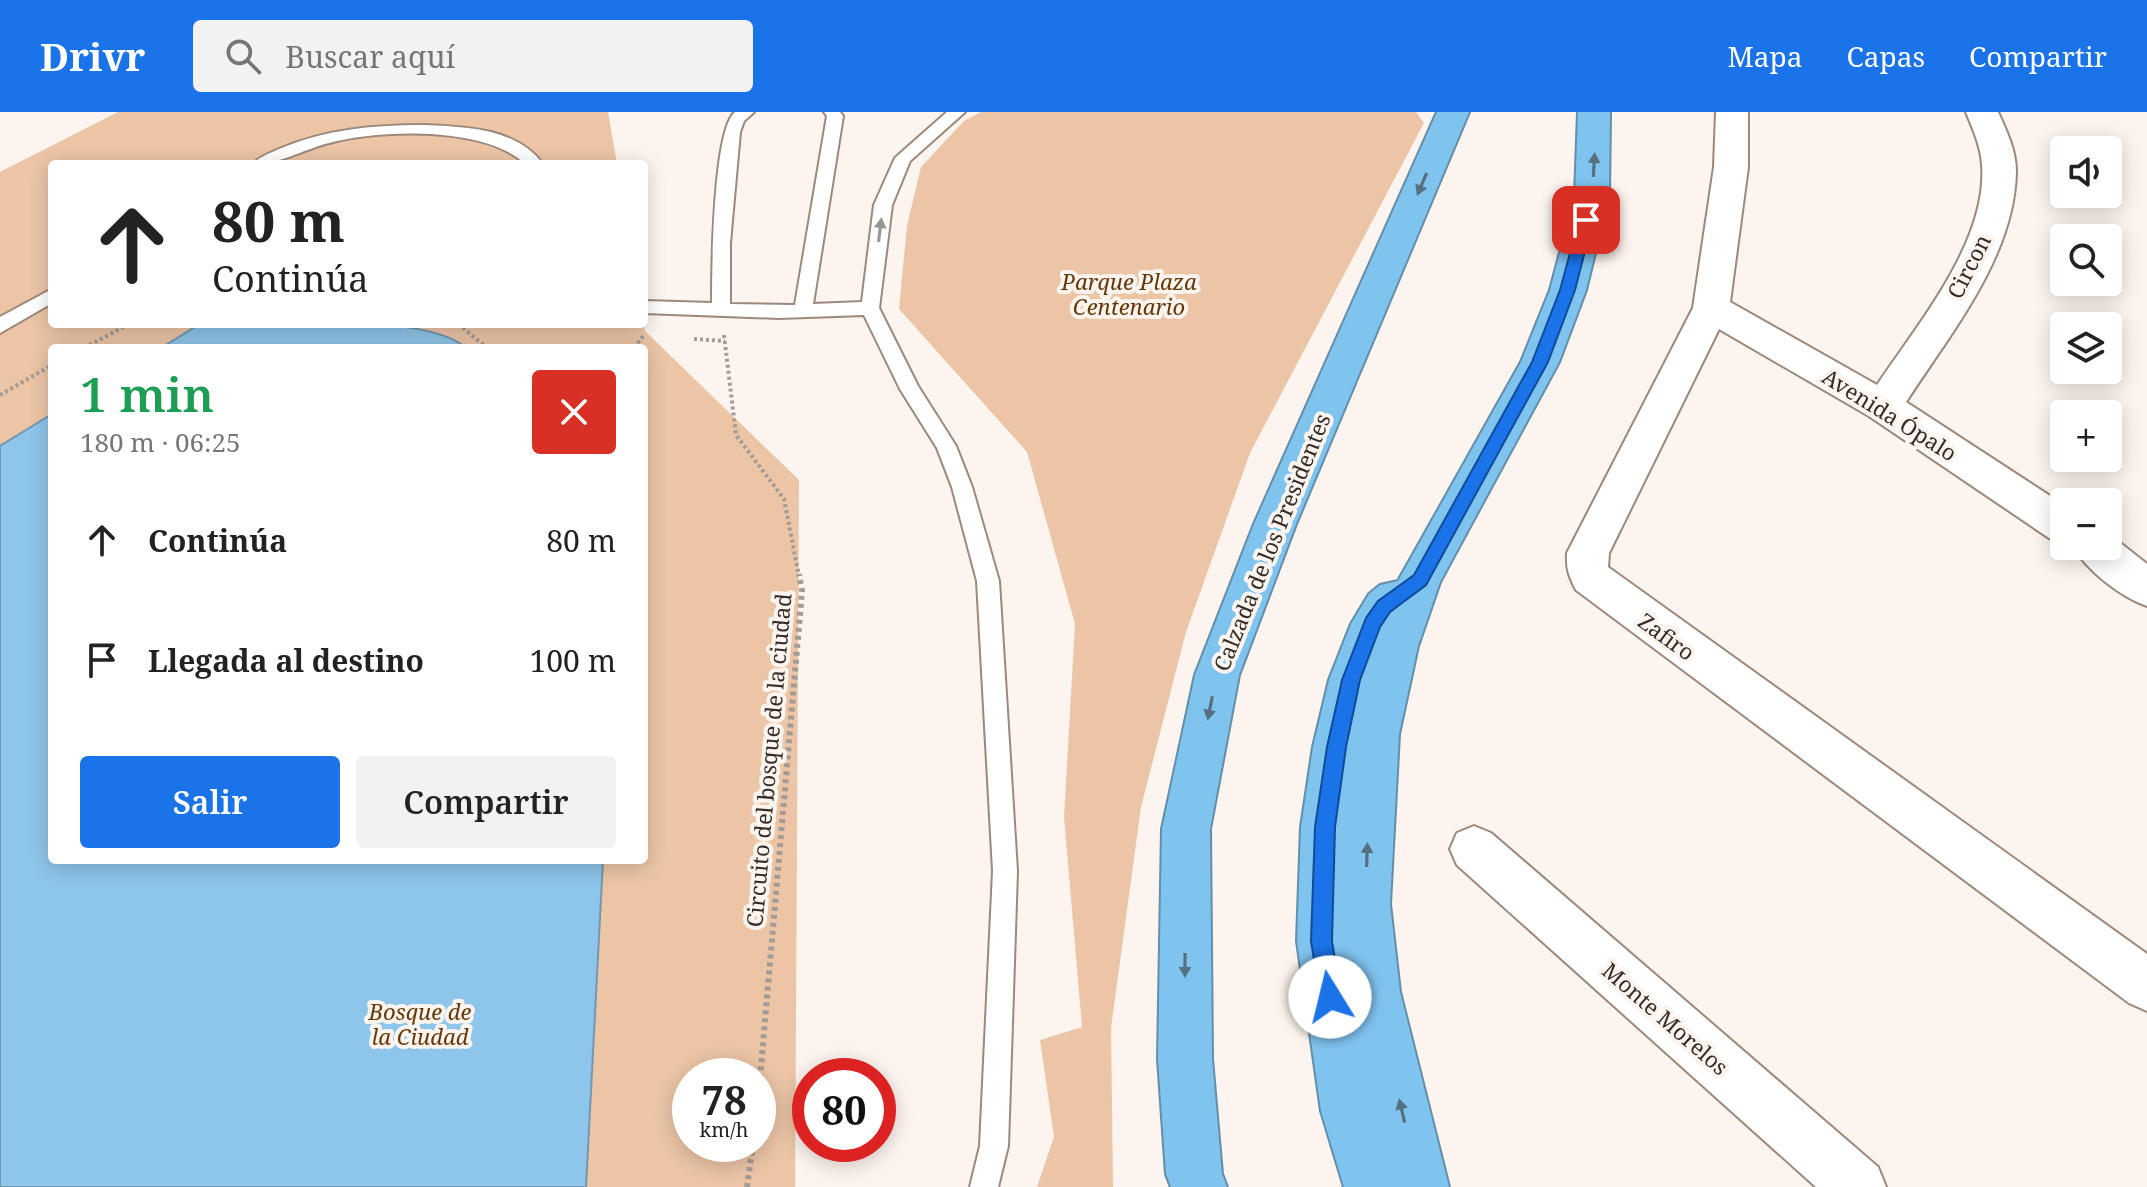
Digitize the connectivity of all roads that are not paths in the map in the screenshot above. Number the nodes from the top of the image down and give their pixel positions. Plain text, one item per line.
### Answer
1 (746, 112) edge
2 (832, 112) edge
3 (957, 112) edge
4 (1453, 112) edge
5 (1594, 112) edge
6 (1732, 112) edge
7 (1982, 112) edge
8 (272, 160) edge
9 (530, 160) edge
10 (48, 297) edge
11 (648, 307) edge
12 (870, 308) junction
13 (1711, 308) junction
14 (721, 310) junction
15 (803, 311) junction
16 (0, 326) edge
17 (1883, 406) junction
18 (2050, 517) edge
19 (2112, 560) edge
20 (1420, 580) junction
21 (2147, 588) edge
22 (1474, 849) dead end
23 (2147, 985) edge
24 (1196, 1183) edge
25 (984, 1187) edge
26 (1372, 1187) edge
27 (1421, 1187) edge
28 (1858, 1187) edge

1 - 14 lane
2 - 15 lane
12 -> 3 lane
4 -> 24 highway, Calzada de los Presidentes
20 -> 5 highway
6 - 13 street, Zafiro
7 - 17 street, Circon
8 - 9 lane
10 - 16 lane
11 - 14 lane
12 - 15 lane
12 - 25 lane
13 - 17 street, Avenida Ópalo
13 - 23 street, Zafiro
14 - 15 lane
17 - 18 street, Avenida Ópalo
19 - 21 street
20 - 26 highway
27 -> 20 highway
22 - 28 street, Monte Morelos

